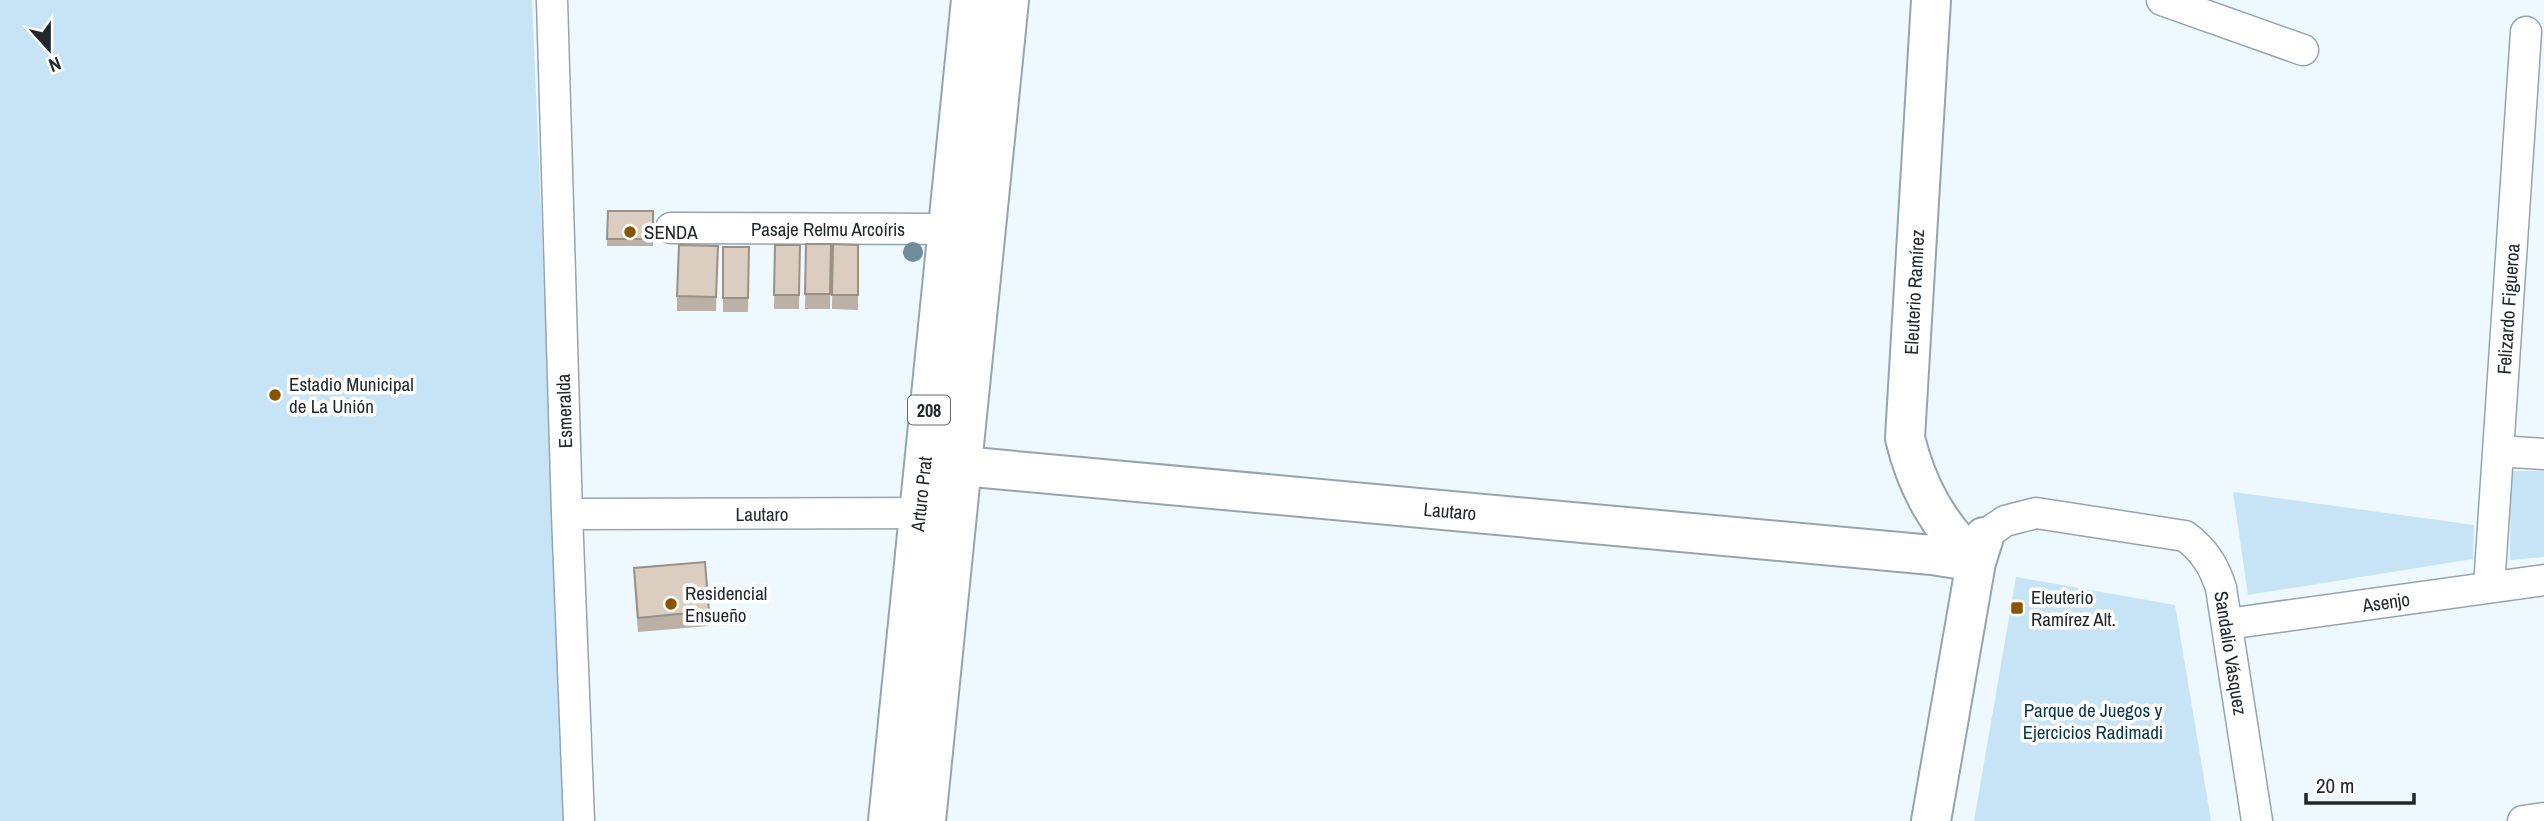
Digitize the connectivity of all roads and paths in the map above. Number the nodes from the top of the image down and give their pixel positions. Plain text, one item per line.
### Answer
1 (552, 0) edge
2 (971, 0) edge
3 (1009, 0) edge
4 (1931, 0) edge
5 (2162, 0) edge
6 (2526, 32) dead end
7 (2303, 50) dead end
8 (671, 228) dead end
9 (947, 229) junction
10 (985, 234) junction
11 (2498, 451) junction
12 (2544, 454) edge
13 (924, 463) junction
14 (961, 467) junction
15 (919, 513) junction
16 (957, 513) junction
17 (567, 514) junction
18 (1980, 549) junction
19 (2544, 580) edge
20 (2489, 587) junction
21 (2227, 624) junction
22 (2544, 818) edge
23 (579, 821) edge
24 (888, 821) edge
25 (926, 821) edge
26 (1931, 821) edge
27 (2257, 821) edge
28 (2524, 821) edge

1 - 17 street, Esmeralda
2 - 9 street, Arturo Prat / 208
3 - 10 street, Arturo Prat / 208
4 - 18 street, Eleuterio Ramírez
5 - 7 street
6 - 11 street, Felizardo Figueroa
8 - 9 street, Pasaje Relmu Arcoíris
9 - 10 street, Pasaje Relmu Arcoíris
9 - 13 street, Arturo Prat / 208
10 - 14 street, Arturo Prat / 208
11 - 12 street
11 - 20 street, Felizardo Figueroa
13 - 14 street, Lautaro
13 - 15 street, Arturo Prat / 208
14 - 16 street, Arturo Prat / 208
14 - 18 street, Lautaro
15 - 16 street, Lautaro
15 - 17 street, Lautaro
15 - 24 street, Arturo Prat / 208
16 - 25 street, Arturo Prat / 208
17 - 23 street, Esmeralda
18 - 21 street, Sandalio Vásquez
18 - 26 street
19 - 20 street, Asenjo
20 - 21 street, Asenjo
21 - 27 street, Sandalio Vásquez
22 - 28 street

